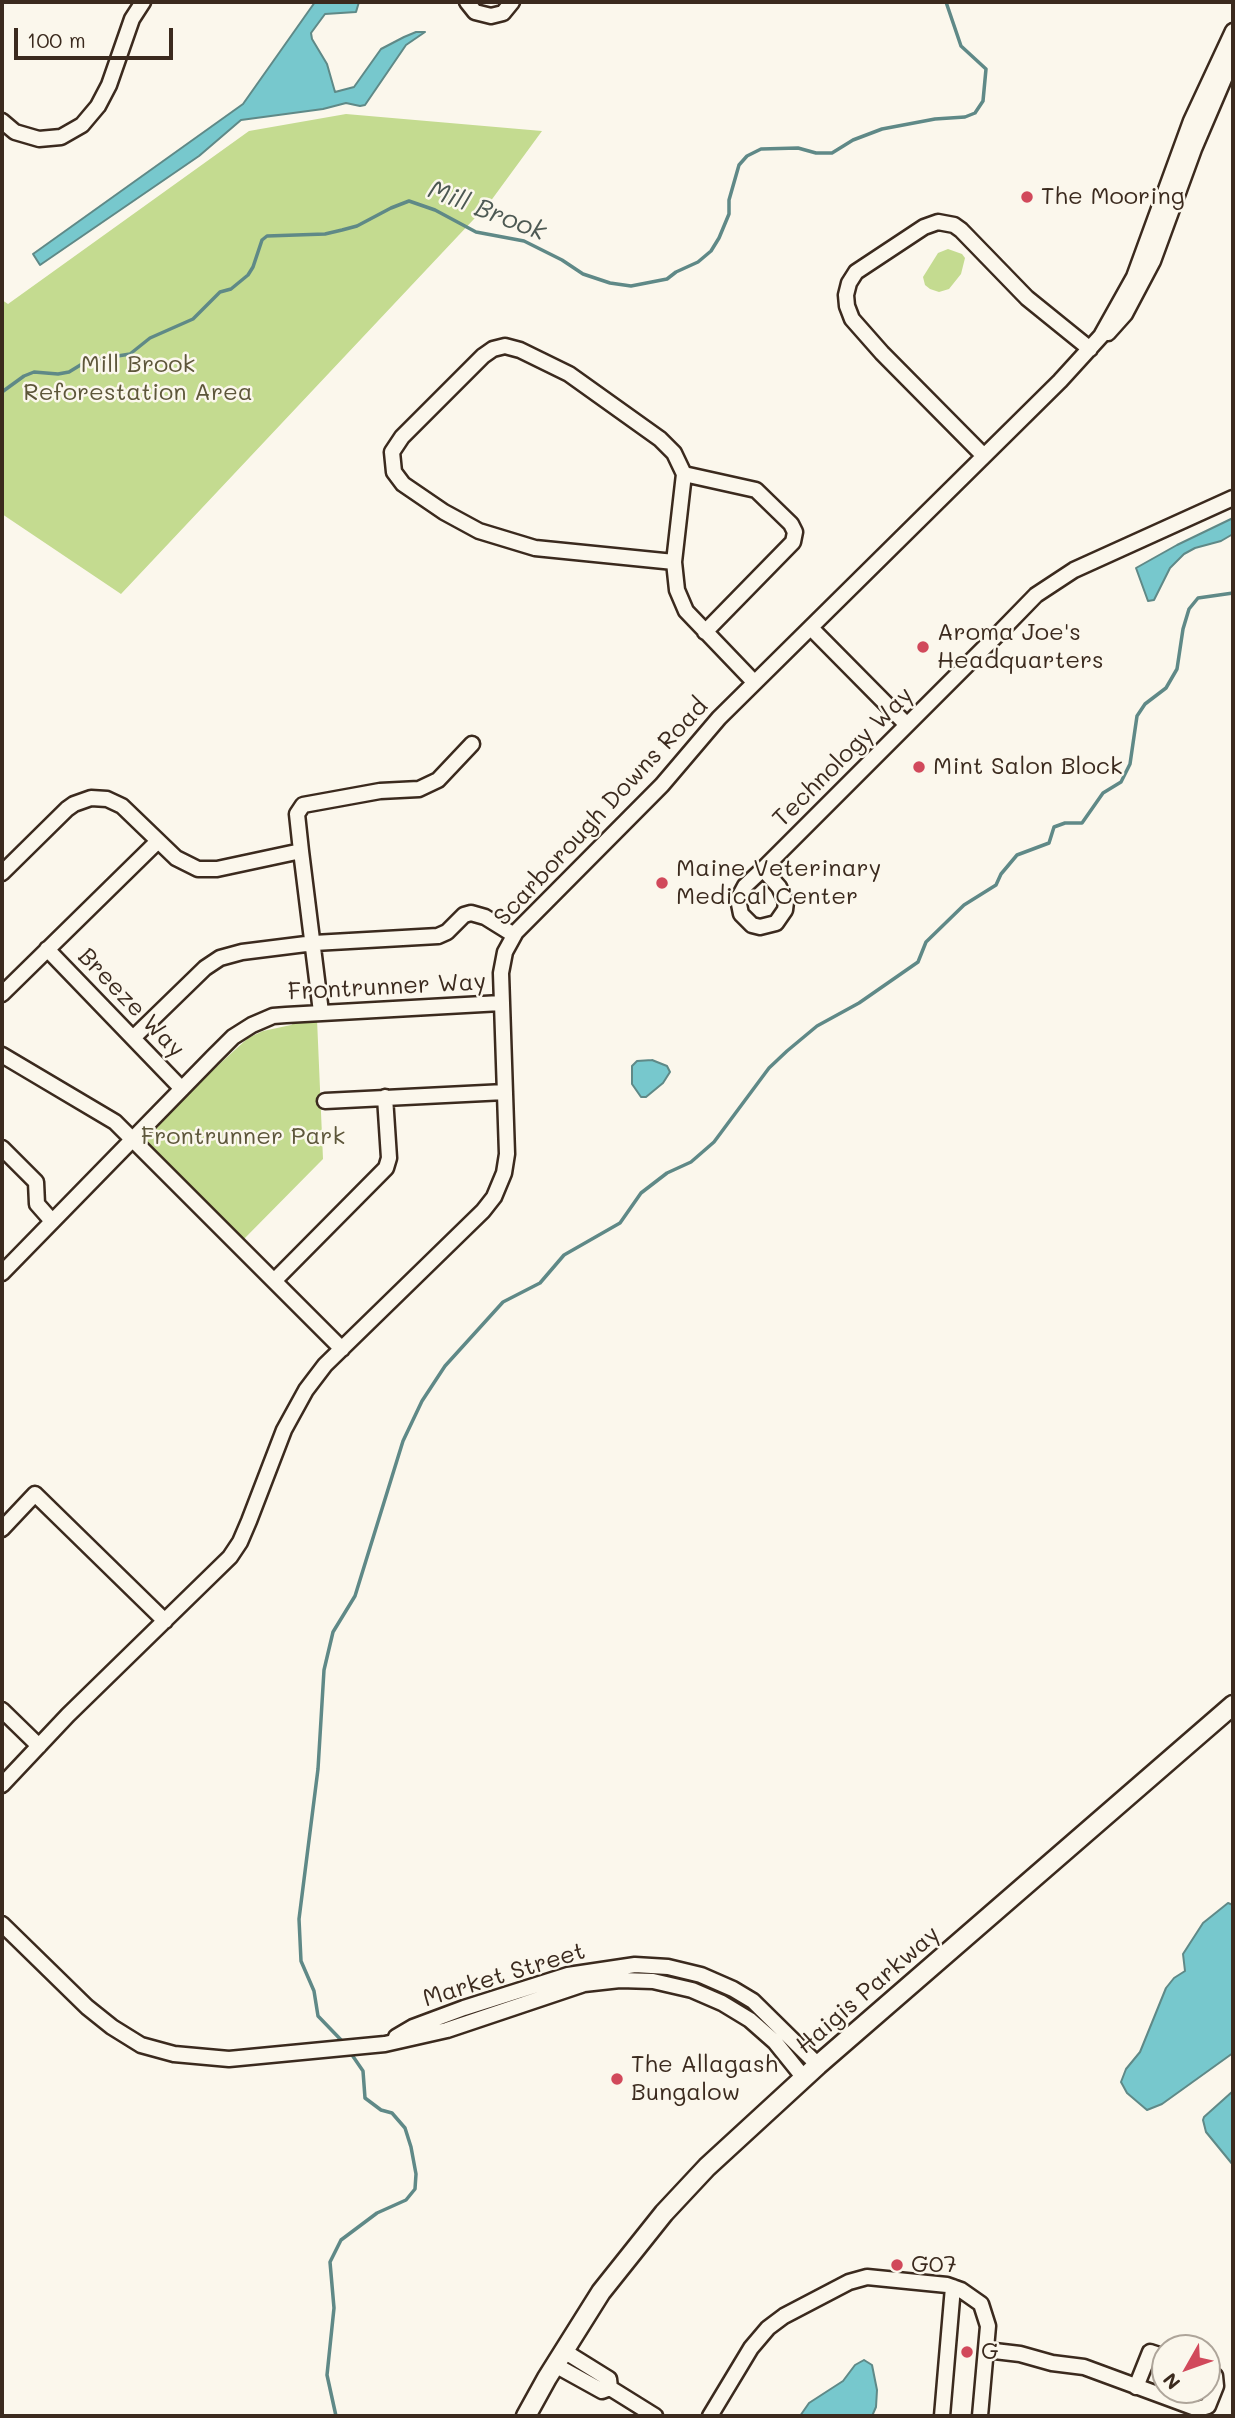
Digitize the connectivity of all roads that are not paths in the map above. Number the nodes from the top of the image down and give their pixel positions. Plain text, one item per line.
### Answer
1 (143, 2) edge
2 (467, 2) edge
3 (512, 2) edge
4 (1233, 31) edge
5 (1233, 58) edge
6 (2, 121) edge
7 (1101, 336) junction
8 (1090, 349) junction
9 (983, 455) junction
10 (684, 474) junction
11 (1233, 498) edge
12 (674, 562) junction
13 (811, 628) junction
14 (705, 632) junction
15 (754, 682) junction
16 (906, 726) junction
17 (472, 744) dead end
18 (158, 841) junction
19 (301, 851) junction
20 (763, 869) dead end
21 (2, 873) edge
22 (514, 935) junction
23 (314, 943) junction
24 (47, 949) junction
25 (2, 994) edge
26 (500, 1003) junction
27 (321, 1013) junction
28 (133, 1038) junction
29 (2, 1055) edge
30 (182, 1089) junction
31 (505, 1092) junction
32 (385, 1097) junction
33 (325, 1101) dead end
34 (134, 1138) junction
35 (2, 1148) edge
36 (52, 1221) junction
37 (2, 1273) edge
38 (274, 1281) junction
39 (342, 1349) junction
40 (2, 1529) edge
41 (165, 1621) junction
42 (1233, 1705) edge
43 (2, 1710) edge
44 (39, 1746) junction
45 (2, 1785) edge
46 (2, 1924) edge
47 (385, 2044) junction
48 (818, 2065) junction
49 (804, 2078) junction
50 (953, 2287) junction
51 (986, 2350) junction
52 (1151, 2351) edge
53 (560, 2358) junction
54 (1136, 2386) junction
55 (1151, 2391) edge
56 (1188, 2404) edge
57 (1209, 2404) edge
58 (526, 2416) edge
59 (655, 2416) edge
60 (710, 2416) edge
61 (942, 2416) edge
62 (980, 2416) edge

1 - 6 street
2 - 3 street
4 - 7 street, Scarborough Downs Road
5 - 7 street, Scarborough Downs Road
7 - 8 street, Scarborough Downs Road
8 - 9 street, Scarborough Downs Road
8 - 9 street
9 - 13 street, Scarborough Downs Road
10 - 12 street
10 - 12 street
10 - 14 street
11 - 16 street, Technology Way
12 - 14 street
13 - 15 street, Scarborough Downs Road
13 - 16 street
14 - 15 street
15 - 22 street, Scarborough Downs Road
16 - 20 street, Technology Way
17 - 19 street
18 - 19 street
18 - 21 street
18 - 24 street
19 - 23 street
22 - 23 street
22 - 26 street, Scarborough Downs Road
23 - 27 street
23 - 28 street
24 - 25 street
24 - 28 street, Breeze Way
26 - 27 street, Frontrunner Way
26 - 31 street, Scarborough Downs Road
27 - 30 street, Frontrunner Way
28 - 30 street, Breeze Way
29 - 34 street
30 - 34 street, Frontrunner Way
31 - 32 street
31 - 39 street, Scarborough Downs Road
32 - 33 street
32 - 38 street
34 - 36 street, Frontrunner Way
34 - 38 street
35 - 36 street
36 - 37 street, Frontrunner Way
38 - 39 street
39 - 41 street, Scarborough Downs Road
40 - 41 street
41 - 44 street, Scarborough Downs Road
42 - 48 main road, Haigis Parkway
43 - 44 street
44 - 45 street, Scarborough Downs Road
46 - 47 street, Market Street
47 - 48 street, Market Street
47 - 49 street, Market Street
48 - 49 main road, Haigis Parkway
49 - 53 main road, Haigis Parkway
50 - 51 street
50 - 60 street
50 - 61 street
51 - 54 street
51 - 62 street
52 - 54 street
53 - 58 main road, Haigis Parkway
53 - 59 street
54 - 55 street
56 - 57 street

